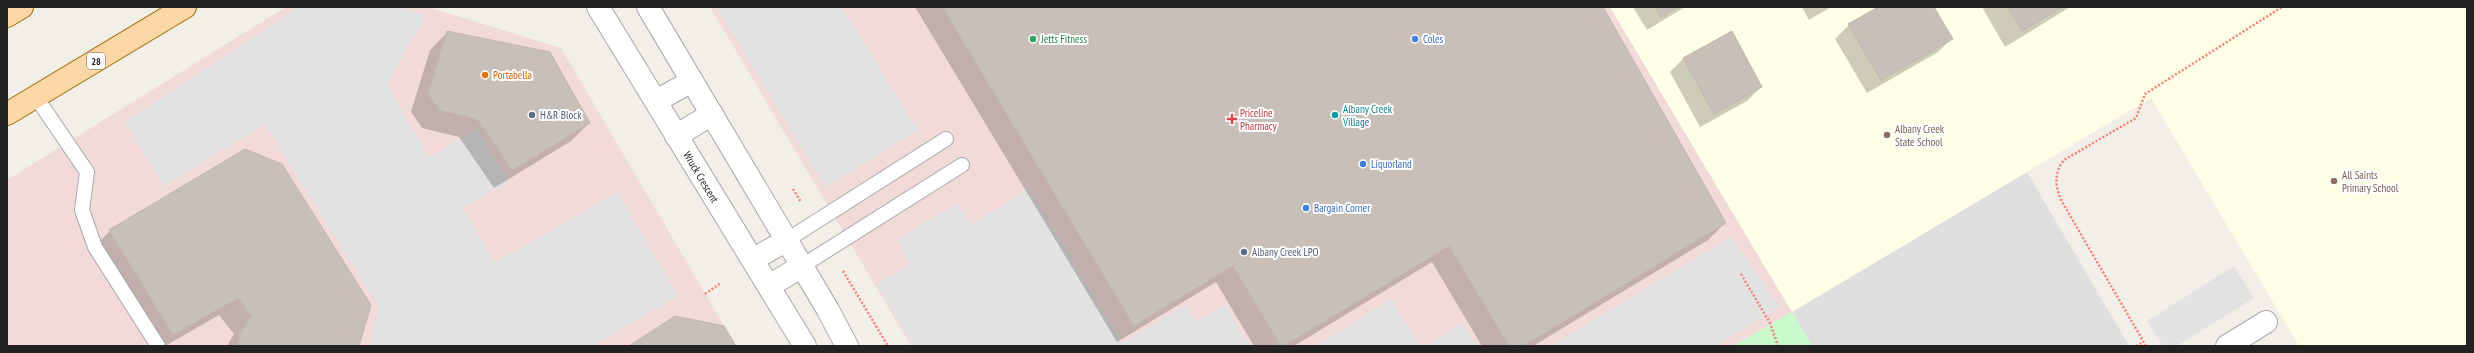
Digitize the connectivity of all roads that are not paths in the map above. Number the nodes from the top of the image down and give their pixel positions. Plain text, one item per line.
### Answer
1 (22, 7) edge
2 (186, 7) edge
3 (598, 7) edge
4 (648, 7) edge
5 (7, 16) edge
6 (692, 81) junction
7 (36, 97) junction
8 (656, 101) junction
9 (7, 114) edge
10 (712, 114) junction
11 (676, 136) junction
12 (946, 139) dead end
13 (962, 165) dead end
14 (787, 240) junction
15 (754, 259) junction
16 (802, 266) junction
17 (769, 286) junction
18 (2266, 322) dead end
19 (837, 325) junction
20 (158, 346) edge
21 (805, 346) edge
22 (847, 346) edge
23 (852, 346) edge
24 (2227, 346) edge

1 - 5 main road
2 - 7 main road, 28
3 - 8 street, Wruck Crescent
4 - 6 street
6 - 8 street
6 - 10 street
7 - 9 main road, 28
7 - 20 lane
8 - 11 street, Wruck Crescent
10 - 11 street
10 - 14 street
11 - 15 street, Wruck Crescent
12 - 14 lane
13 - 16 lane
14 - 15 street
14 - 16 street
15 - 17 street, Wruck Crescent
16 - 17 street
16 - 19 street
17 - 21 street, Wruck Crescent
18 - 24 street
19 - 22 street
19 - 23 lane

